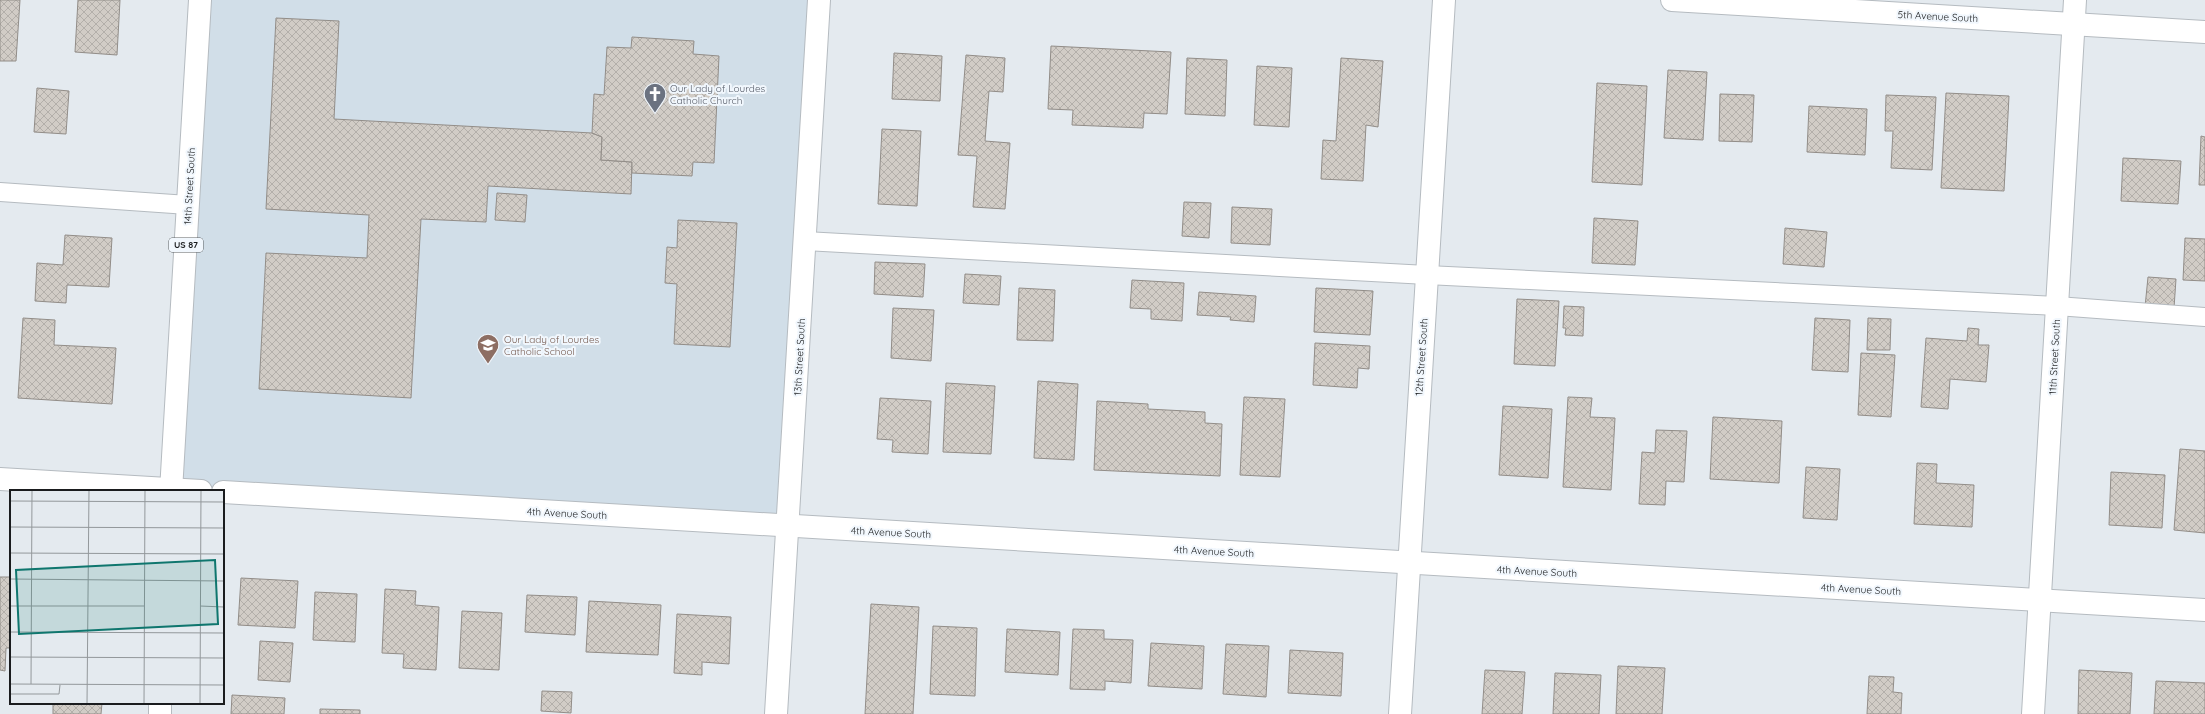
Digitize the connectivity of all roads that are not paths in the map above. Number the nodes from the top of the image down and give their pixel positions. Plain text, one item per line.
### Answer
1 (200, 0) edge
2 (820, 0) edge
3 (1444, 0) edge
4 (1672, 0) edge
5 (2075, 0) edge
6 (2074, 24) junction
7 (2205, 32) edge
8 (0, 192) edge
9 (188, 205) junction
10 (805, 241) junction
11 (1427, 275) junction
12 (2057, 306) junction
13 (2205, 317) edge
14 (0, 479) edge
15 (171, 490) edge
16 (224, 492) edge
17 (789, 526) junction
18 (1408, 563) junction
19 (2040, 600) junction
20 (2205, 610) edge
21 (776, 714) edge
22 (1400, 714) edge
23 (2033, 714) edge

1 - 9 street, 14th Street South / US 87
2 - 10 street, 13th Street South
3 - 11 street, 12th Street South
4 - 6 street, 5th Avenue South
5 - 6 street, 11th Street South
6 - 7 street, 5th Avenue South
6 - 12 street, 11th Street South
8 - 9 lane
9 - 15 street, 14th Street South / US 87
10 - 11 lane
10 - 17 street, 13th Street South
11 - 12 lane
11 - 18 street, 12th Street South
12 - 13 lane
12 - 19 street, 11th Street South
14 - 15 street
16 - 17 street, 4th Avenue South
17 - 18 street, 4th Avenue South
17 - 21 street, 13th Street South
18 - 19 street, 4th Avenue South
18 - 22 street, 12th Street South
19 - 20 street, 4th Avenue South
19 - 23 street, 11th Street South

